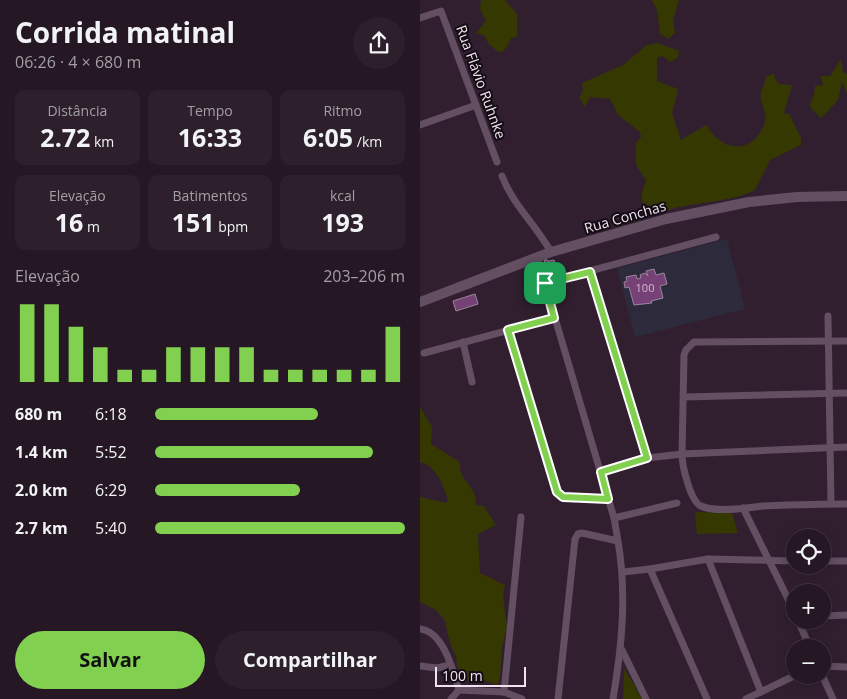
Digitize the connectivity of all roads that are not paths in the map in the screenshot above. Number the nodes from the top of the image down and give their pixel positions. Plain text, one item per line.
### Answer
1 (420, 18) edge
2 (476, 105) junction
3 (420, 125) edge
4 (497, 162) dead end
5 (502, 176) dead end
6 (847, 196) edge
7 (716, 237) dead end
8 (551, 252) junction
9 (537, 257) junction
10 (590, 272) junction
11 (545, 283) junction
12 (420, 302) edge
13 (828, 316) dead end
14 (554, 318) junction
15 (508, 330) junction
16 (828, 341) junction
17 (847, 341) edge
18 (464, 342) junction
19 (424, 353) dead end
20 (472, 382) dead end
21 (829, 393) junction
22 (847, 393) edge
23 (684, 397) junction
24 (830, 447) junction
25 (847, 447) edge
26 (682, 454) junction
27 (647, 458) junction
28 (601, 472) junction
29 (608, 499) junction
30 (677, 503) dead end
31 (831, 504) junction
32 (847, 504) edge
33 (743, 508) junction
34 (521, 517) dead end
35 (614, 518) junction
36 (618, 541) junction
37 (708, 559) junction
38 (768, 561) junction
39 (786, 561) edge
40 (831, 561) edge
41 (847, 561) edge
42 (650, 570) junction
43 (623, 572) junction
44 (786, 595) edge
45 (847, 615) edge
46 (831, 616) edge
47 (420, 629) edge
48 (622, 650) junction
49 (450, 665) junction
50 (420, 666) edge
51 (831, 666) edge
52 (847, 667) edge
53 (786, 680) edge
54 (826, 684) edge
55 (459, 690) junction
56 (504, 692) junction
57 (761, 692) junction
58 (451, 699) edge
59 (522, 699) edge
60 (558, 699) edge
61 (613, 699) edge
62 (646, 699) edge
63 (707, 699) edge
64 (746, 699) edge
65 (833, 699) edge

1 - 2 street, Rua Flávio Ruhnke
2 - 3 street
2 - 4 street, Rua Flávio Ruhnke
5 - 8 street
6 - 8 main road, Rua Conchas
7 - 10 street
8 - 9 main road, Rua Conchas
9 - 11 street
9 - 12 main road, Rua Conchas
10 - 11 street
10 - 27 street
11 - 14 street
13 - 16 street
14 - 15 street
14 - 28 street
15 - 18 street
15 - 29 street
16 - 17 street
16 - 21 street
16 - 23 street
18 - 19 street
18 - 20 street
21 - 22 street
21 - 23 street
21 - 24 street
23 - 26 street
24 - 25 street
24 - 26 street
24 - 31 street
26 - 27 street
26 - 33 street
27 - 28 street
28 - 29 street
29 - 35 street
30 - 35 street
31 - 32 street
31 - 33 street
33 - 38 street
34 - 56 street
35 - 36 street
36 - 43 street
36 - 60 street
37 - 38 street
37 - 42 street
37 - 57 street
38 - 39 street
38 - 44 street
40 - 41 street
42 - 43 street
42 - 63 street
43 - 48 street
45 - 46 street
47 - 49 street
48 - 61 street
48 - 62 street
49 - 50 street
49 - 55 street
51 - 52 street
53 - 57 street
54 - 65 street
55 - 56 street
55 - 58 street
56 - 59 street
57 - 64 street

